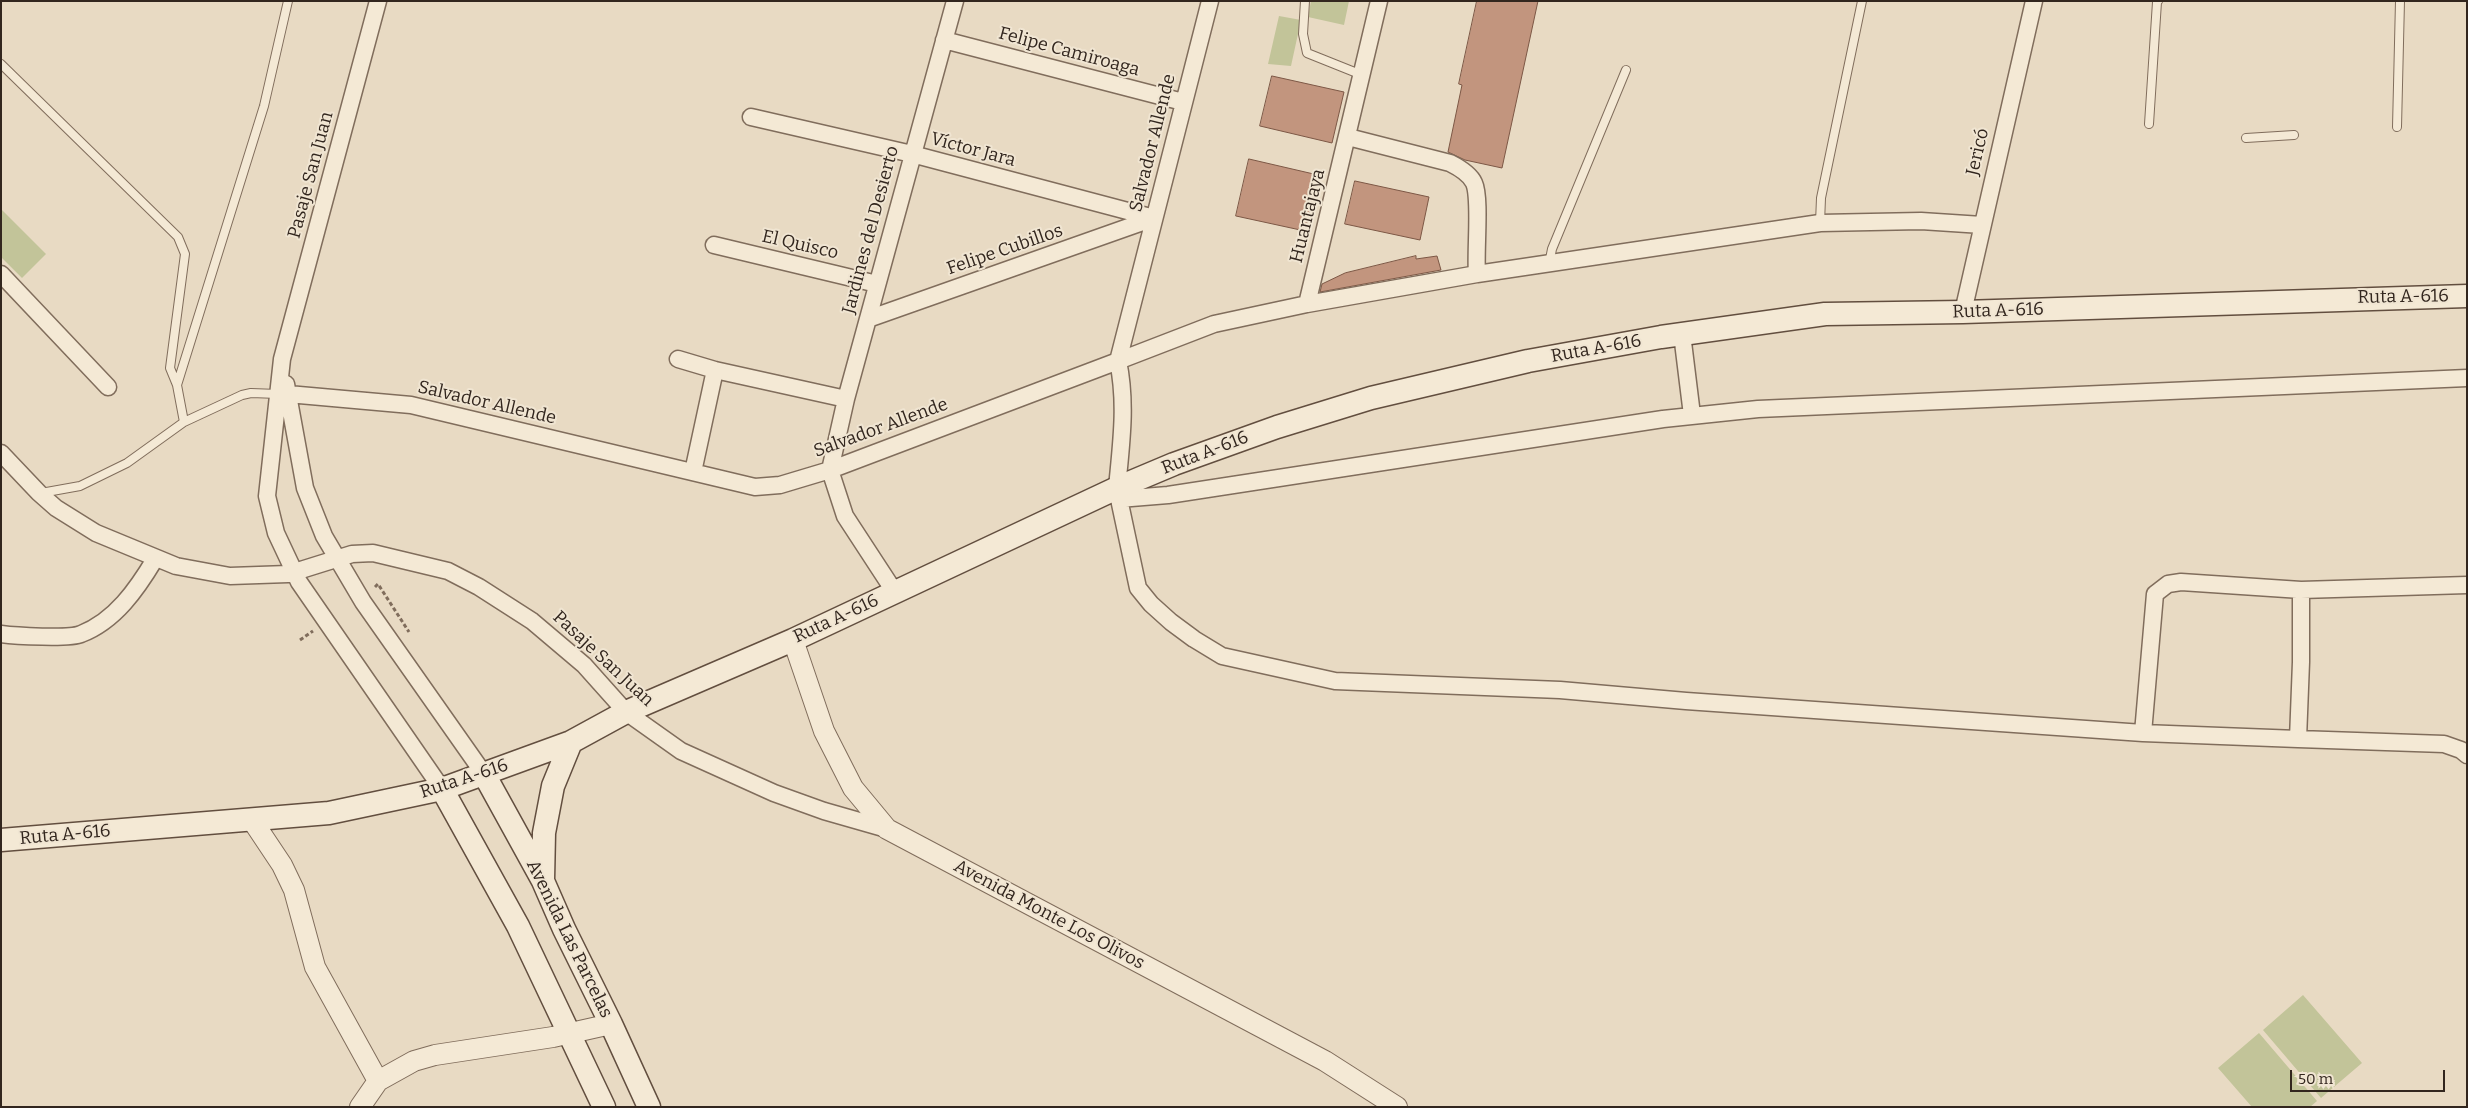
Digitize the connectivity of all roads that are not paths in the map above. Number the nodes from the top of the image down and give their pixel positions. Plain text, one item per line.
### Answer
1 (288, 1) edge
2 (378, 1) edge
3 (955, 1) edge
4 (1210, 1) edge
5 (1305, 1) edge
6 (1379, 1) edge
7 (1862, 1) edge
8 (2034, 1) edge
9 (2400, 1) edge
10 (2157, 2) edge
11 (944, 40) junction
12 (1, 64) edge
13 (1626, 70) dead end
14 (1362, 75) junction
15 (1183, 102) junction
16 (751, 117) dead end
17 (2149, 124) dead end
18 (2397, 127) dead end
19 (2294, 135) dead end
20 (1348, 137) junction
21 (2246, 138) dead end
22 (912, 154) junction
23 (1154, 218) junction
24 (1820, 223) junction
25 (1982, 225) junction
26 (714, 245) dead end
27 (1549, 264) junction
28 (1, 274) edge
29 (1477, 274) junction
30 (877, 284) junction
31 (2467, 296) edge
32 (1307, 304) junction
33 (1963, 312) junction
34 (868, 319) junction
35 (1682, 334) junction
36 (678, 359) dead end
37 (1118, 360) junction
38 (714, 370) junction
39 (2467, 378) edge
40 (177, 386) junction
41 (108, 387) dead end
42 (283, 394) junction
43 (846, 399) junction
44 (1692, 415) junction
45 (184, 422) junction
46 (1, 453) edge
47 (830, 470) junction
48 (693, 472) junction
49 (39, 493) junction
50 (1118, 494) junction
51 (155, 559) junction
52 (337, 559) junction
53 (294, 573) junction
54 (2467, 585) edge
55 (2301, 590) junction
56 (894, 591) junction
57 (1, 634) edge
58 (793, 640) junction
59 (626, 712) junction
60 (2143, 733) junction
61 (2298, 739) junction
62 (571, 742) junction
63 (2467, 755) edge
64 (484, 774) junction
65 (442, 789) junction
66 (252, 820) junction
67 (887, 830) junction
68 (1, 840) edge
69 (543, 881) junction
70 (611, 1024) junction
71 (571, 1034) junction
72 (378, 1081) junction
73 (360, 1107) edge
74 (604, 1107) edge
75 (649, 1107) edge
76 (1397, 1107) edge

1 - 40 lane
2 - 42 street, Pasaje San Juan
3 - 11 street, Jardines del Desierto
4 - 15 street, Salvador Allende
5 - 14 lane
6 - 14 street, Huantajaya
7 - 24 lane
8 - 25 street, Jericó
9 - 18 lane
10 - 17 lane
11 - 15 street, Felipe Camiroaga
11 - 22 street, Jardines del Desierto
12 - 40 lane
13 - 27 lane
14 - 20 street, Huantajaya
15 - 23 street, Salvador Allende
16 - 22 street, Víctor Jara
19 - 21 lane
20 - 29 street
20 - 32 street, Huantajaya
22 - 23 street, Víctor Jara
22 - 30 street, Jardines del Desierto
23 - 34 street, Felipe Cubillos
23 - 37 street, Salvador Allende
24 - 25 street
24 - 27 street
25 - 33 street, Jericó
26 - 30 street, El Quisco
27 - 29 street
28 - 41 street
29 - 32 street
30 - 34 street, Jardines del Desierto
31 - 33 main road, Ruta A-616
32 - 37 street
33 - 35 main road, Ruta A-616
34 - 43 street, Jardines del Desierto
35 - 44 street
35 - 50 main road, Ruta A-616
36 - 38 street
37 - 47 street, Salvador Allende
37 - 50 street
38 - 43 street
38 - 48 street
39 - 44 street
40 - 45 lane
42 - 45 lane
42 - 48 street, Salvador Allende
42 - 52 street, Pasaje San Juan
42 - 53 street, Pasaje San Juan
43 - 47 street, Jardines del Desierto
44 - 50 street
45 - 49 lane
46 - 49 street, Pasaje San Juan
47 - 48 street, Salvador Allende
47 - 56 street
49 - 51 street, Pasaje San Juan
50 - 56 main road, Ruta A-616
50 - 60 street
51 - 53 street, Pasaje San Juan
51 - 57 street
52 - 53 street, Pasaje San Juan
52 - 59 street, Pasaje San Juan
52 - 64 street, Pasaje San Juan
53 - 65 street
54 - 55 street
55 - 60 street
55 - 61 street
56 - 58 main road, Ruta A-616
58 - 59 main road, Ruta A-616
58 - 67 street, Avenida Monte Los Olivos
59 - 62 main road, Ruta A-616
59 - 67 street, Pasaje San Juan
60 - 61 street
61 - 63 street
62 - 64 main road, Ruta A-616
62 - 69 main road
64 - 65 main road, Ruta A-616
64 - 69 main road, Avenida Las Parcelas
65 - 66 main road, Ruta A-616
65 - 71 main road
66 - 68 main road, Ruta A-616
66 - 72 street
67 - 76 street, Avenida Monte Los Olivos
69 - 70 main road, Avenida Las Parcelas
70 - 71 street
70 - 75 main road, Avenida Las Parcelas
71 - 72 street
71 - 74 main road
72 - 73 street

